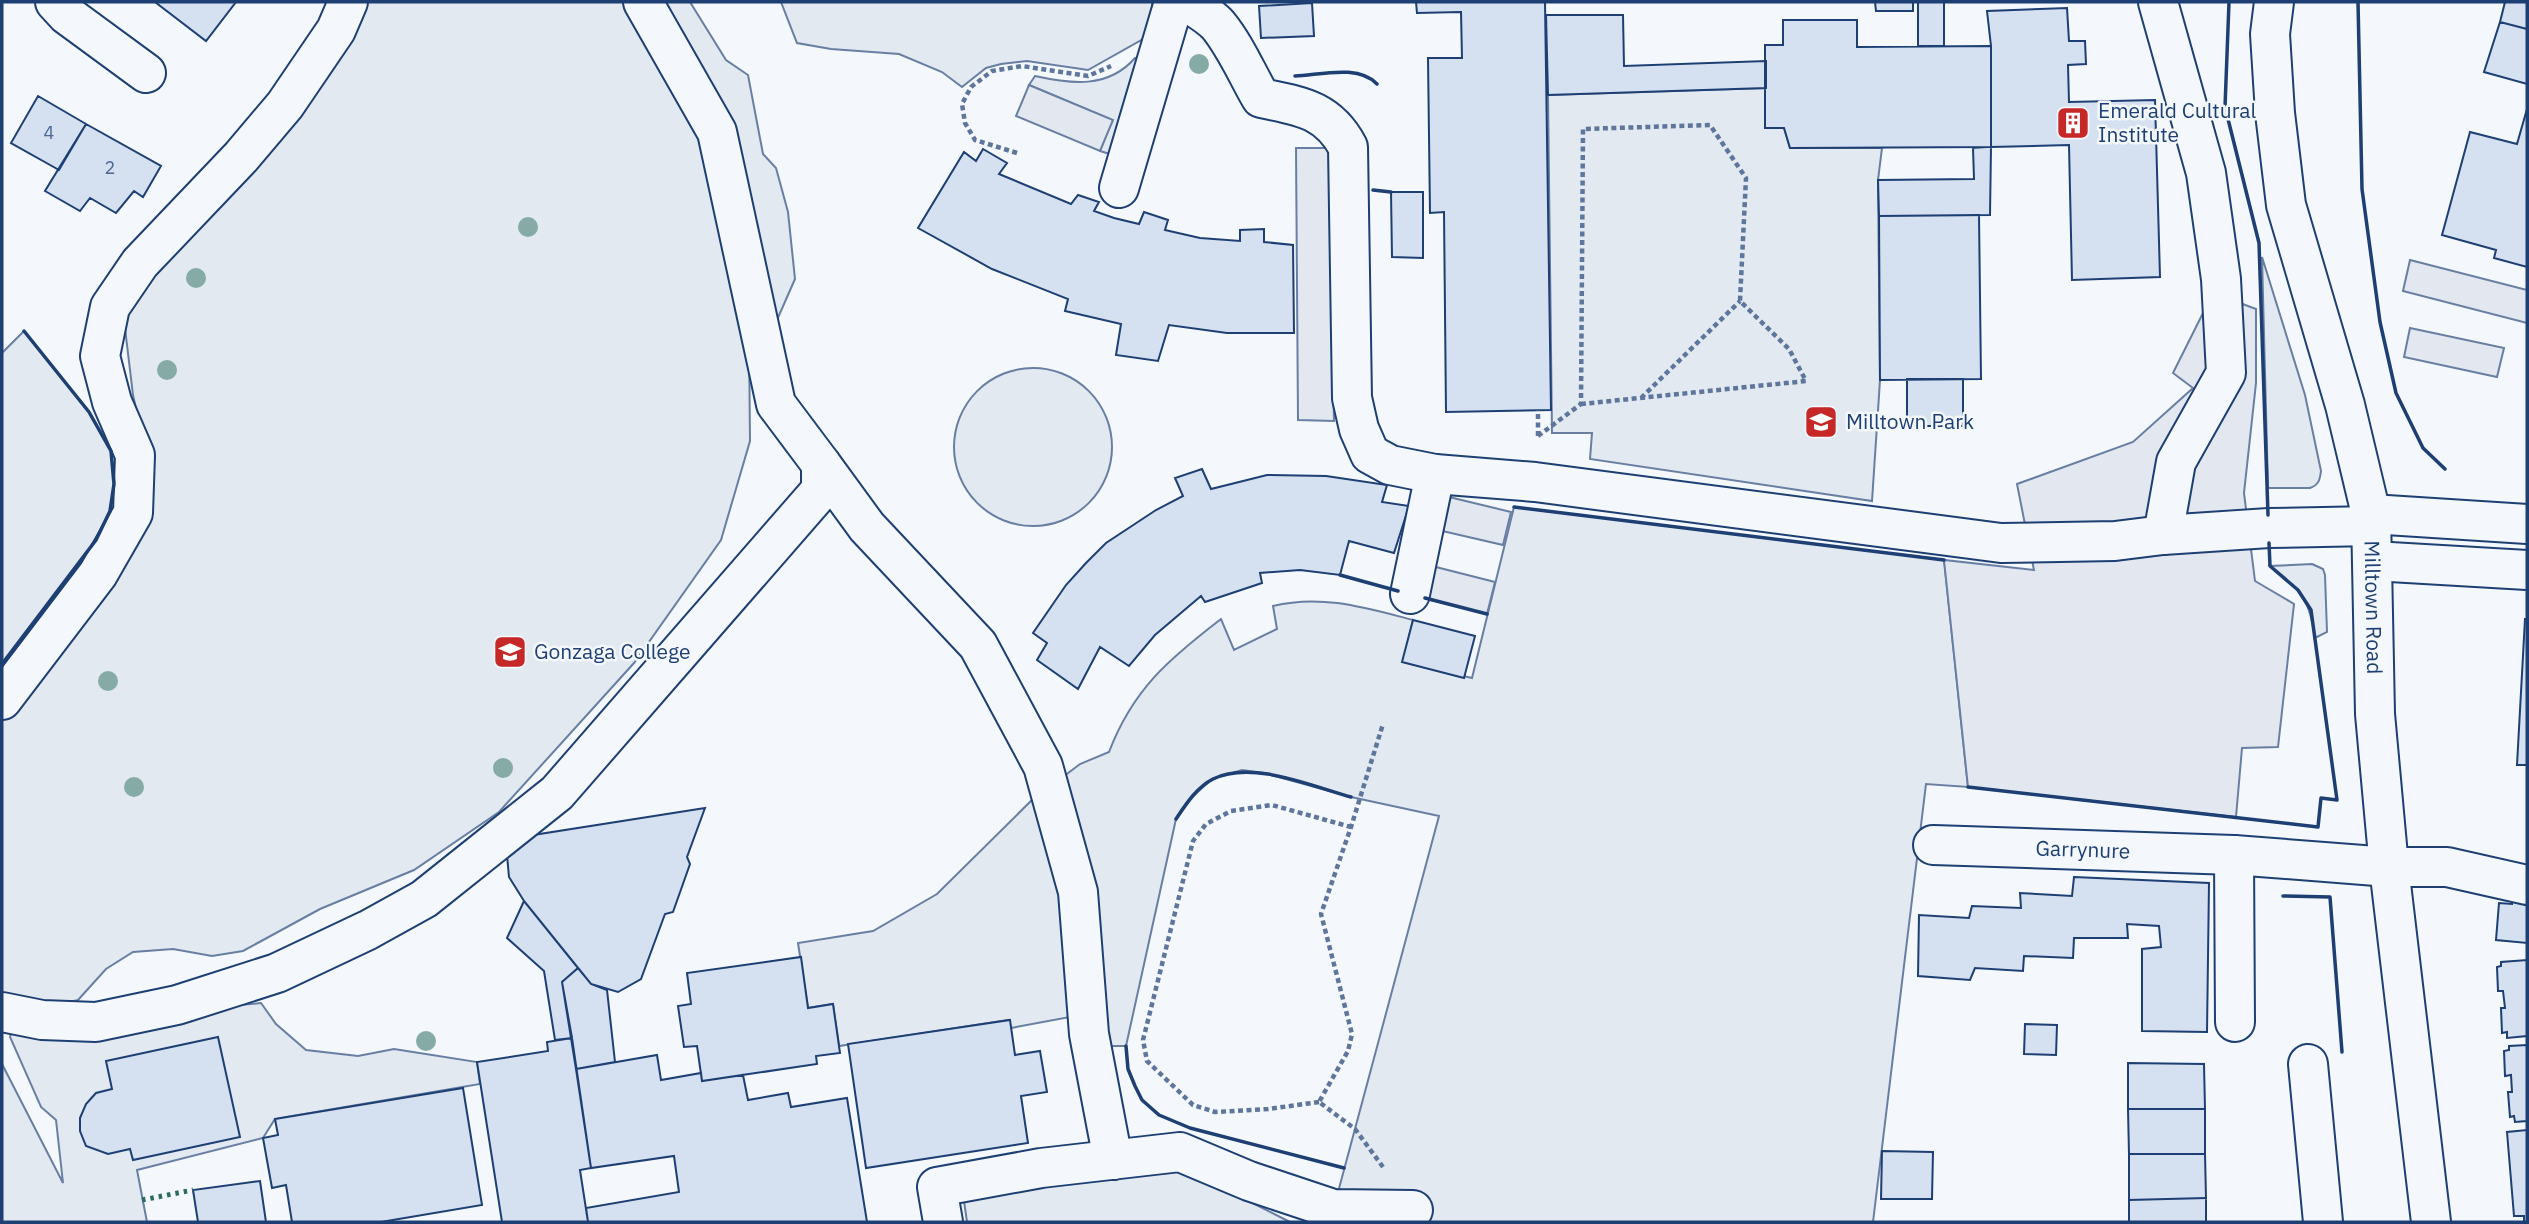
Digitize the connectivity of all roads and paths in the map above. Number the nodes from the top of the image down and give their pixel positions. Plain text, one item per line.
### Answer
1 (55, 2) edge
2 (348, 2) edge
3 (643, 2) edge
4 (1187, 2) edge
5 (2158, 2) edge
6 (2274, 2) edge
7 (1169, 20) edge
8 (146, 73) dead end
9 (1017, 153) dead end
10 (1119, 188) dead end
11 (1741, 301) junction
12 (1640, 398) junction
13 (1581, 404) junction
14 (1538, 436) dead end
15 (821, 464) junction
16 (1435, 474) junction
17 (2527, 524) edge
18 (2372, 534) junction
19 (2163, 535) junction
20 (2527, 570) edge
21 (1410, 594) dead end
22 (2, 699) edge
23 (1383, 724) dead end
24 (1351, 827) junction
25 (1933, 845) dead end
26 (2234, 855) junction
27 (2389, 867) junction
28 (2527, 885) edge
29 (2, 1012) edge
30 (2235, 1022) dead end
31 (2308, 1064) dead end
32 (1319, 1102) junction
33 (1113, 1160) junction
34 (1413, 1210) joint
35 (943, 1222) edge
36 (2323, 1222) edge
37 (2431, 1222) edge

1 - 8 street
2 - 22 street
3 - 15 street
4 - 16 street
5 - 19 street
6 - 18 street, Milltown Road
7 - 9 path
7 - 10 street
11 - 12 path
11 - 12 path
11 - 13 path
12 - 13 path
13 - 14 path
15 - 29 street
15 - 33 street
16 - 19 street
16 - 21 street
17 - 18 street
18 - 19 street
18 - 20 street
18 - 27 street, Milltown Road
23 - 24 path
24 - 32 path
24 - 32 path
25 - 26 street, Garrynure
26 - 27 street, Garrynure
26 - 30 street
27 - 28 street, Garrynure
27 - 37 street, Milltown Road
31 - 36 street
32 - 34 path
33 - 34 street
33 - 35 street

